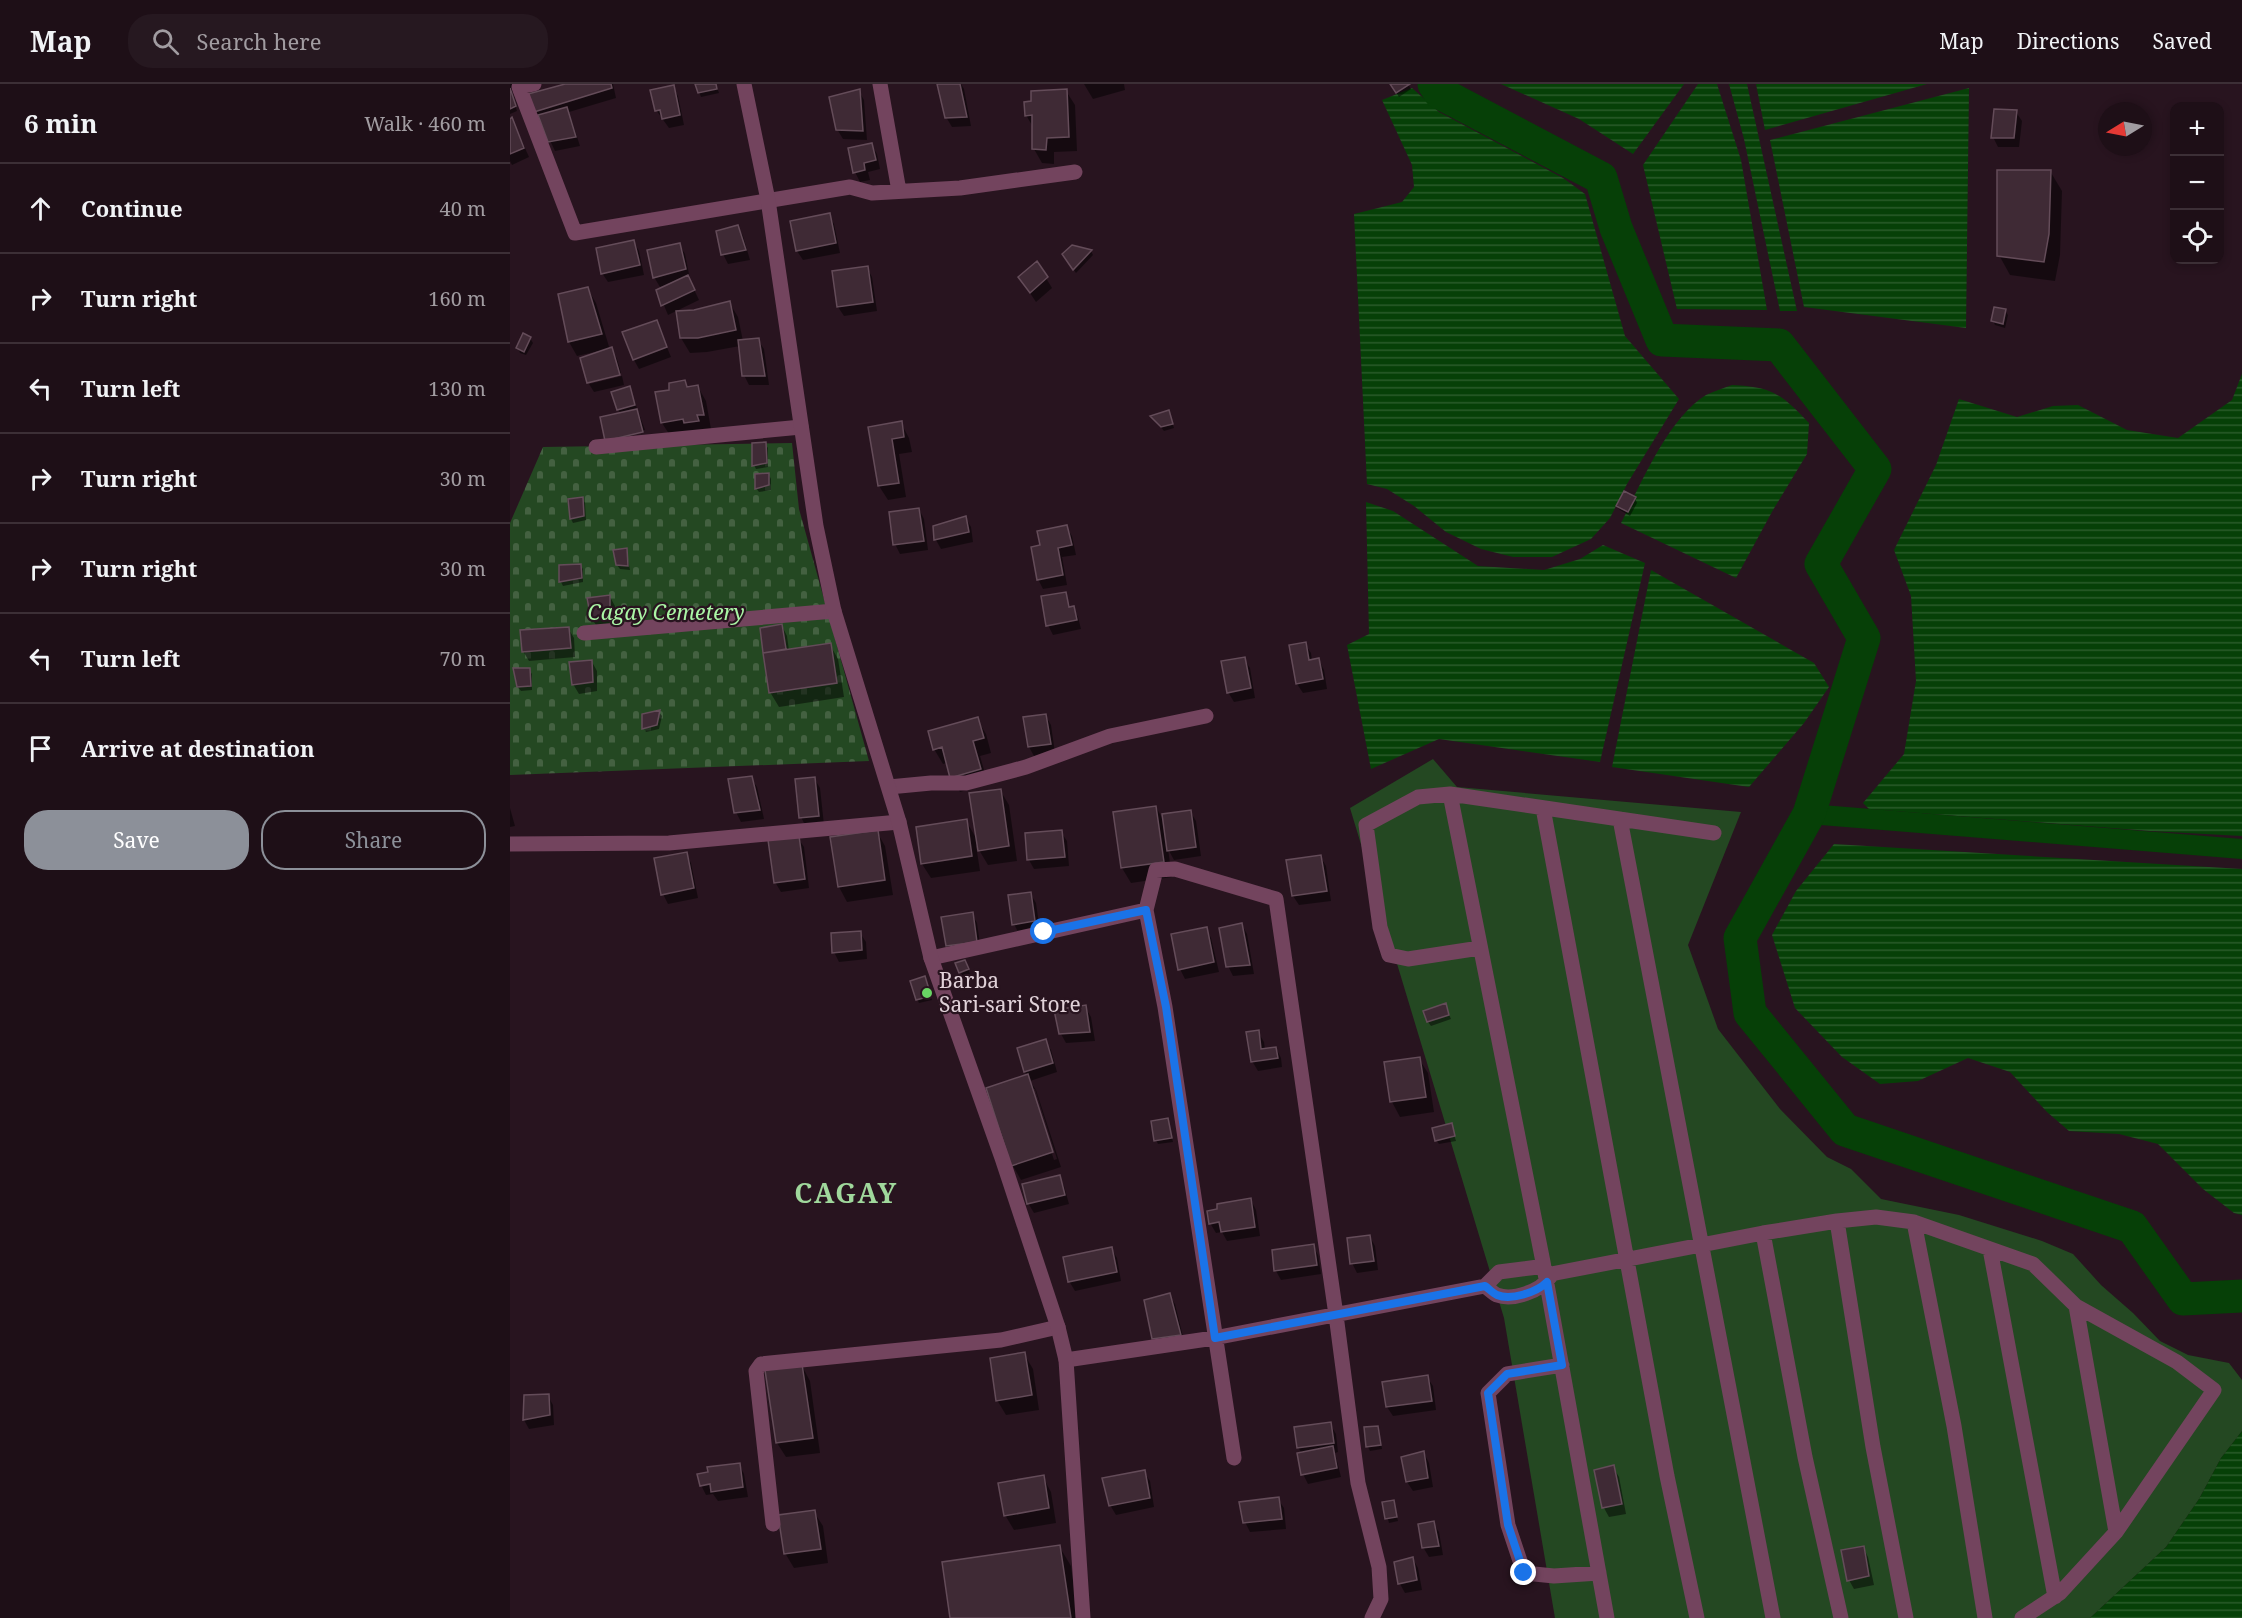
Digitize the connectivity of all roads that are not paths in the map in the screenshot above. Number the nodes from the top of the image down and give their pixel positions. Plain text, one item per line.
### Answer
1 (534, 84) edge
2 (744, 84) edge
3 (880, 84) edge
4 (1075, 172) dead end
5 (899, 191) junction
6 (768, 200) junction
7 (801, 427) junction
8 (596, 447) dead end
9 (834, 611) junction
10 (584, 633) dead end
11 (1206, 716) dead end
12 (889, 787) junction
13 (1450, 794) junction
14 (1543, 808) junction
15 (1620, 819) junction
16 (899, 822) junction
17 (1714, 833) dead end
18 (510, 844) edge
19 (1146, 910) junction
20 (1480, 948) junction
21 (931, 958) junction
22 (1837, 1221) junction
23 (1914, 1222) junction
24 (1763, 1233) junction
25 (1700, 1246) junction
26 (1990, 1249) junction
27 (1627, 1260) junction
28 (1548, 1276) junction
29 (1485, 1286) junction
30 (2076, 1306) junction
31 (1336, 1315) junction
32 (1058, 1327) junction
33 (1215, 1338) junction
34 (1066, 1360) junction
35 (1562, 1365) junction
36 (1234, 1458) dead end
37 (773, 1524) dead end
38 (2115, 1532) junction
39 (1599, 1573) junction
40 (2055, 1596) junction
41 (1083, 1618) edge
42 (1372, 1618) edge
43 (1607, 1618) edge
44 (1697, 1618) edge
45 (1773, 1618) edge
46 (1840, 1618) edge
47 (1906, 1618) edge
48 (1985, 1618) edge
49 (2022, 1618) edge

1 - 6 street
2 - 6 street
3 - 5 street
4 - 5 street
5 - 6 street
6 - 7 street
7 - 8 street
7 - 9 street
9 - 10 street
9 - 12 street
11 - 12 street
12 - 16 street
13 - 14 street
13 - 20 street
13 - 20 street
14 - 15 street
14 - 27 street
15 - 17 street
15 - 25 street
16 - 18 street
16 - 21 street
19 - 21 street
19 - 31 street
19 - 33 street
20 - 28 street
21 - 32 street
22 - 23 street
22 - 24 street
22 - 47 street
23 - 26 street
23 - 48 street
24 - 25 street
24 - 46 street
25 - 27 street
25 - 45 street
26 - 30 street
26 - 40 street
27 - 28 street
27 - 44 street
28 - 29 street
28 - 29 street
28 - 35 street
29 - 31 street
30 - 38 street
30 - 38 street
31 - 33 street
31 - 42 street
32 - 34 street
32 - 37 street
33 - 34 street
33 - 36 street
34 - 41 street
35 - 39 street
35 - 39 street
38 - 40 street
39 - 43 street
40 - 49 street

